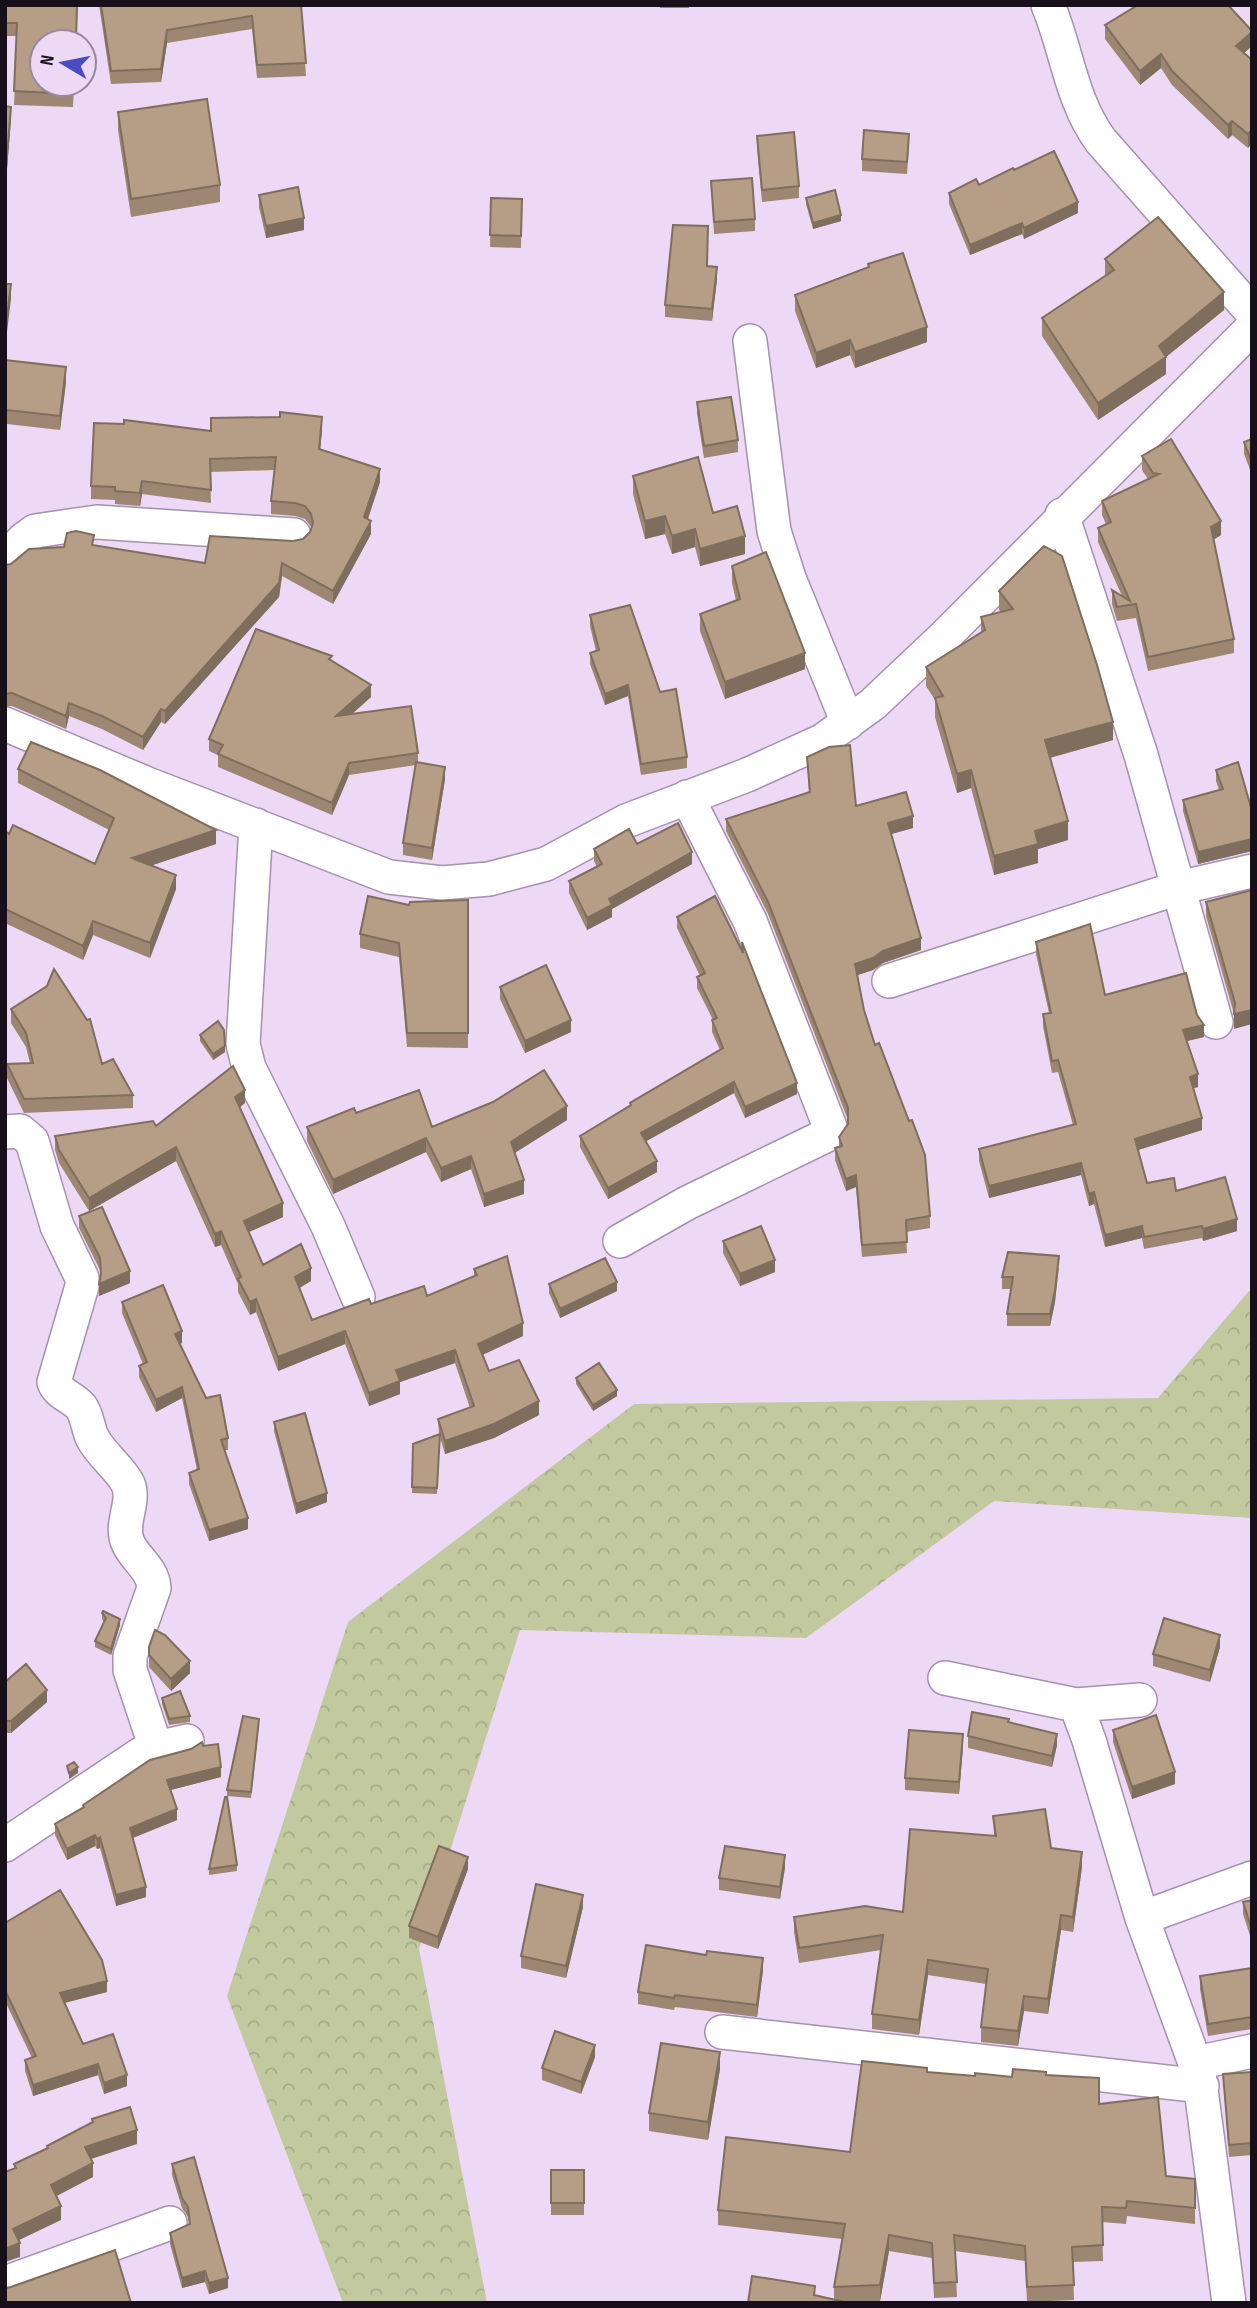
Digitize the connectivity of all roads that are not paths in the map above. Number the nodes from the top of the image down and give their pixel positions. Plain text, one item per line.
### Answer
1 (1048, 5) edge
2 (1252, 312) edge
3 (1252, 328) edge
4 (750, 341) dead end
5 (1062, 515) junction
6 (294, 535) dead end
7 (5, 559) edge
8 (848, 723) junction
9 (5, 724) edge
10 (687, 797) junction
11 (256, 825) junction
12 (1252, 871) edge
13 (1178, 888) junction
14 (889, 981) dead end
15 (1216, 1022) dead end
16 (5, 1132) edge
17 (620, 1241) dead end
18 (358, 1297) dead end
19 (945, 1678) dead end
20 (1140, 1700) dead end
21 (1076, 1705) junction
22 (5, 1845) edge
23 (1252, 1878) edge
24 (1142, 1918) junction
25 (722, 2032) dead end
26 (1252, 2051) edge
27 (1199, 2074) junction
28 (170, 2223) dead end
29 (5, 2283) edge
30 (1229, 2303) edge

1 - 2 street
3 - 5 street
4 - 8 street
5 - 8 street
5 - 13 street
6 - 7 street
8 - 10 street
9 - 11 street
10 - 11 street
10 - 17 street
11 - 18 street
12 - 13 street
13 - 14 street
13 - 15 street
16 - 22 street
19 - 21 street
20 - 21 street
21 - 24 street
23 - 24 street
24 - 27 street
25 - 27 street
26 - 27 street
27 - 30 street
28 - 29 street

